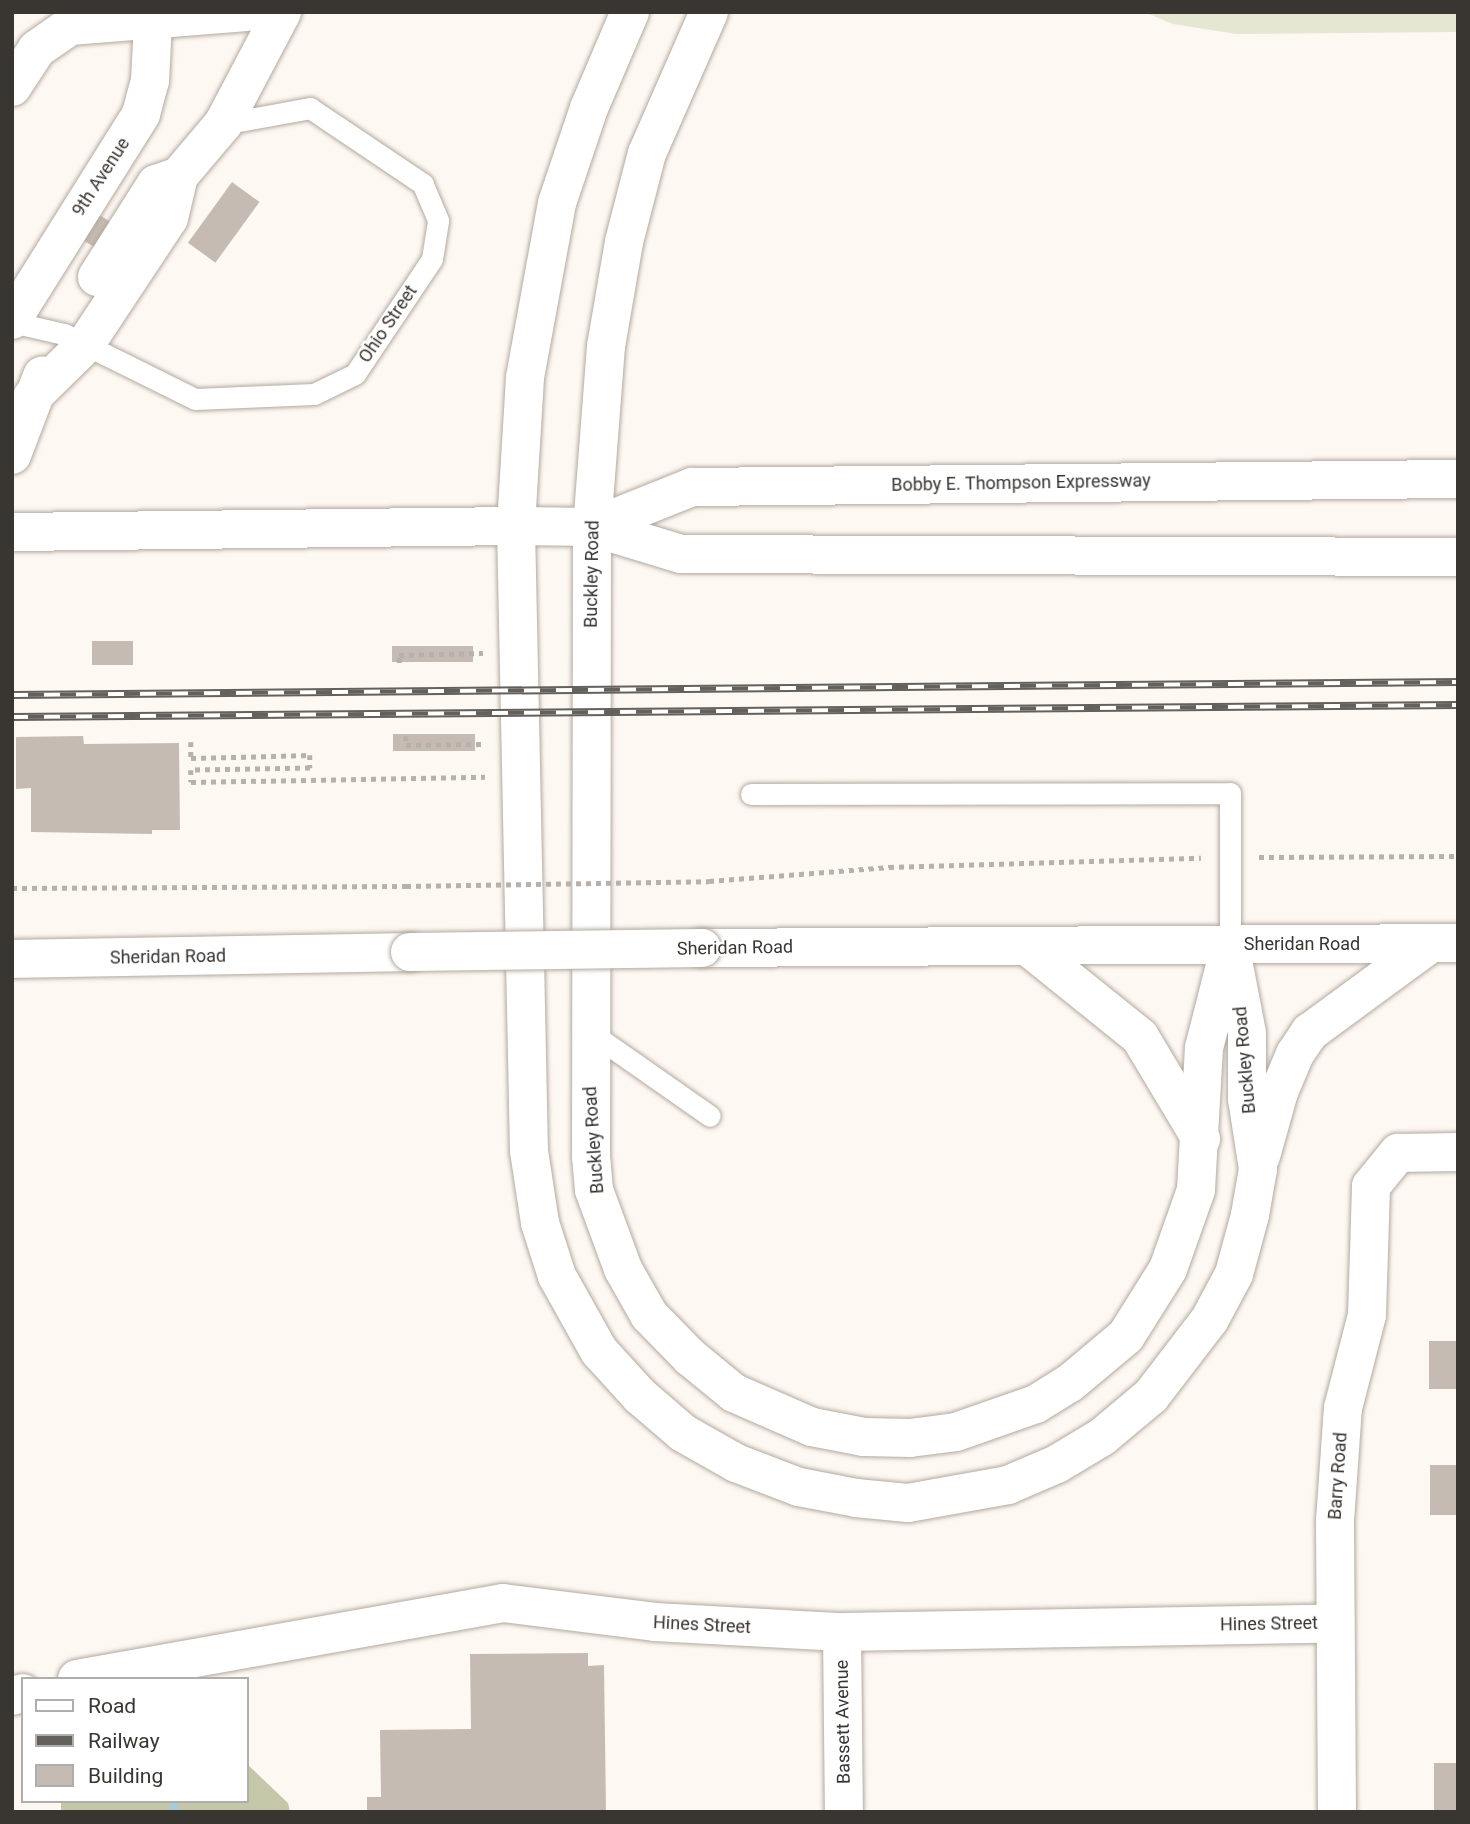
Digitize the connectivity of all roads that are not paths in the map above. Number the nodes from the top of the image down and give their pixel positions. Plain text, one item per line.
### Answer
1 (246, 12) edge
2 (282, 12) edge
3 (630, 12) edge
4 (709, 12) edge
5 (153, 22) junction
6 (12, 86) edge
7 (223, 124) junction
8 (12, 321) edge
9 (74, 339) junction
10 (12, 455) edge
11 (1458, 479) edge
12 (516, 526) junction
13 (592, 527) junction
14 (12, 532) edge
15 (1458, 557) edge
16 (751, 794) dead end
17 (1444, 943) edge
18 (1230, 944) junction
19 (1027, 946) junction
20 (12, 959) edge
21 (590, 1032) junction
22 (710, 1116) dead end
23 (1202, 1141) junction
24 (1458, 1152) edge
25 (1258, 1169) junction
26 (1335, 1623) junction
27 (842, 1632) junction
28 (88, 1677) edge
29 (844, 1812) edge
30 (1337, 1812) edge

1 - 5 main road
2 - 7 main road
3 - 12 main road, Buckley Road
4 - 13 main road, Buckley Road
5 - 6 main road
5 - 8 main road, 9th Avenue
7 - 9 main road
7 - 9 lane, Ohio Street
8 - 9 lane, Ohio Street
9 - 10 main road
11 - 13 main road, Bobby E. Thompson Expressway
12 - 13 main road, Bobby E. Thompson Expressway
12 - 14 main road, Bobby E. Thompson Expressway
12 - 25 main road, Buckley Road
13 - 15 main road, Bobby E. Thompson Expressway
13 - 21 main road, Buckley Road
16 - 18 lane
17 - 18 main road, Sheridan Road
17 - 25 main road
18 - 19 main road, Sheridan Road
18 - 23 main road, Buckley Road
18 - 25 main road, Buckley Road
19 - 20 main road, Sheridan Road, bridge
19 - 23 main road
21 - 22 lane
21 - 23 main road, Buckley Road
24 - 26 main road, Barry Road
26 - 27 main road, Hines Street
26 - 30 main road, Barry Road
27 - 28 main road, Hines Street
27 - 29 main road, Bassett Avenue

